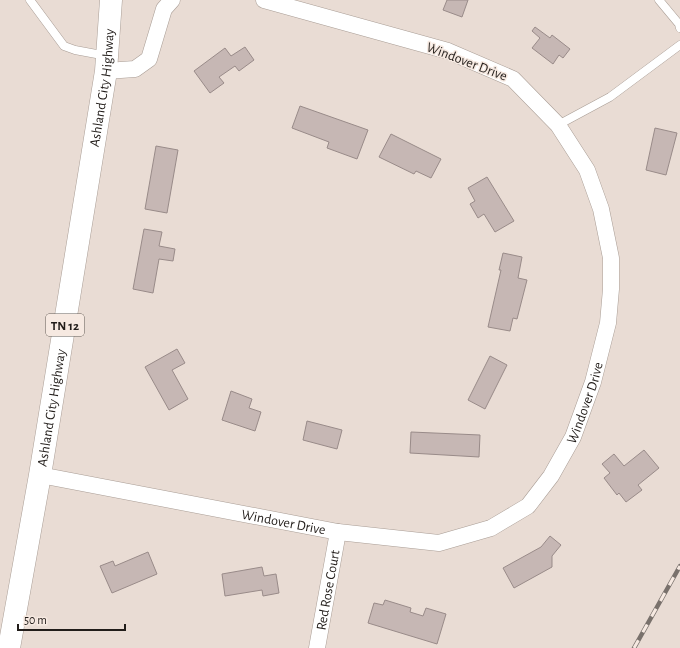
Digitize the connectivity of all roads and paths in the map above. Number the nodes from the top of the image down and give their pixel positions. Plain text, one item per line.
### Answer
1 (30, 0) edge
2 (111, 0) edge
3 (172, 0) edge
4 (264, 0) edge
5 (659, 0) edge
6 (680, 28) edge
7 (680, 45) edge
8 (107, 64) junction
9 (558, 125) junction
10 (40, 475) junction
11 (338, 532) junction
12 (9, 648) edge
13 (317, 648) edge

1 - 8 lane
2 - 8 main road, Ashland City Highway / TN 12
3 - 8 street
4 - 9 street, Windover Drive
5 - 6 lane
7 - 9 lane
8 - 10 main road, Ashland City Highway / TN 12
9 - 11 street, Windover Drive
10 - 11 street, Windover Drive
10 - 12 main road, Ashland City Highway / TN 12
11 - 13 street, Red Rose Court

